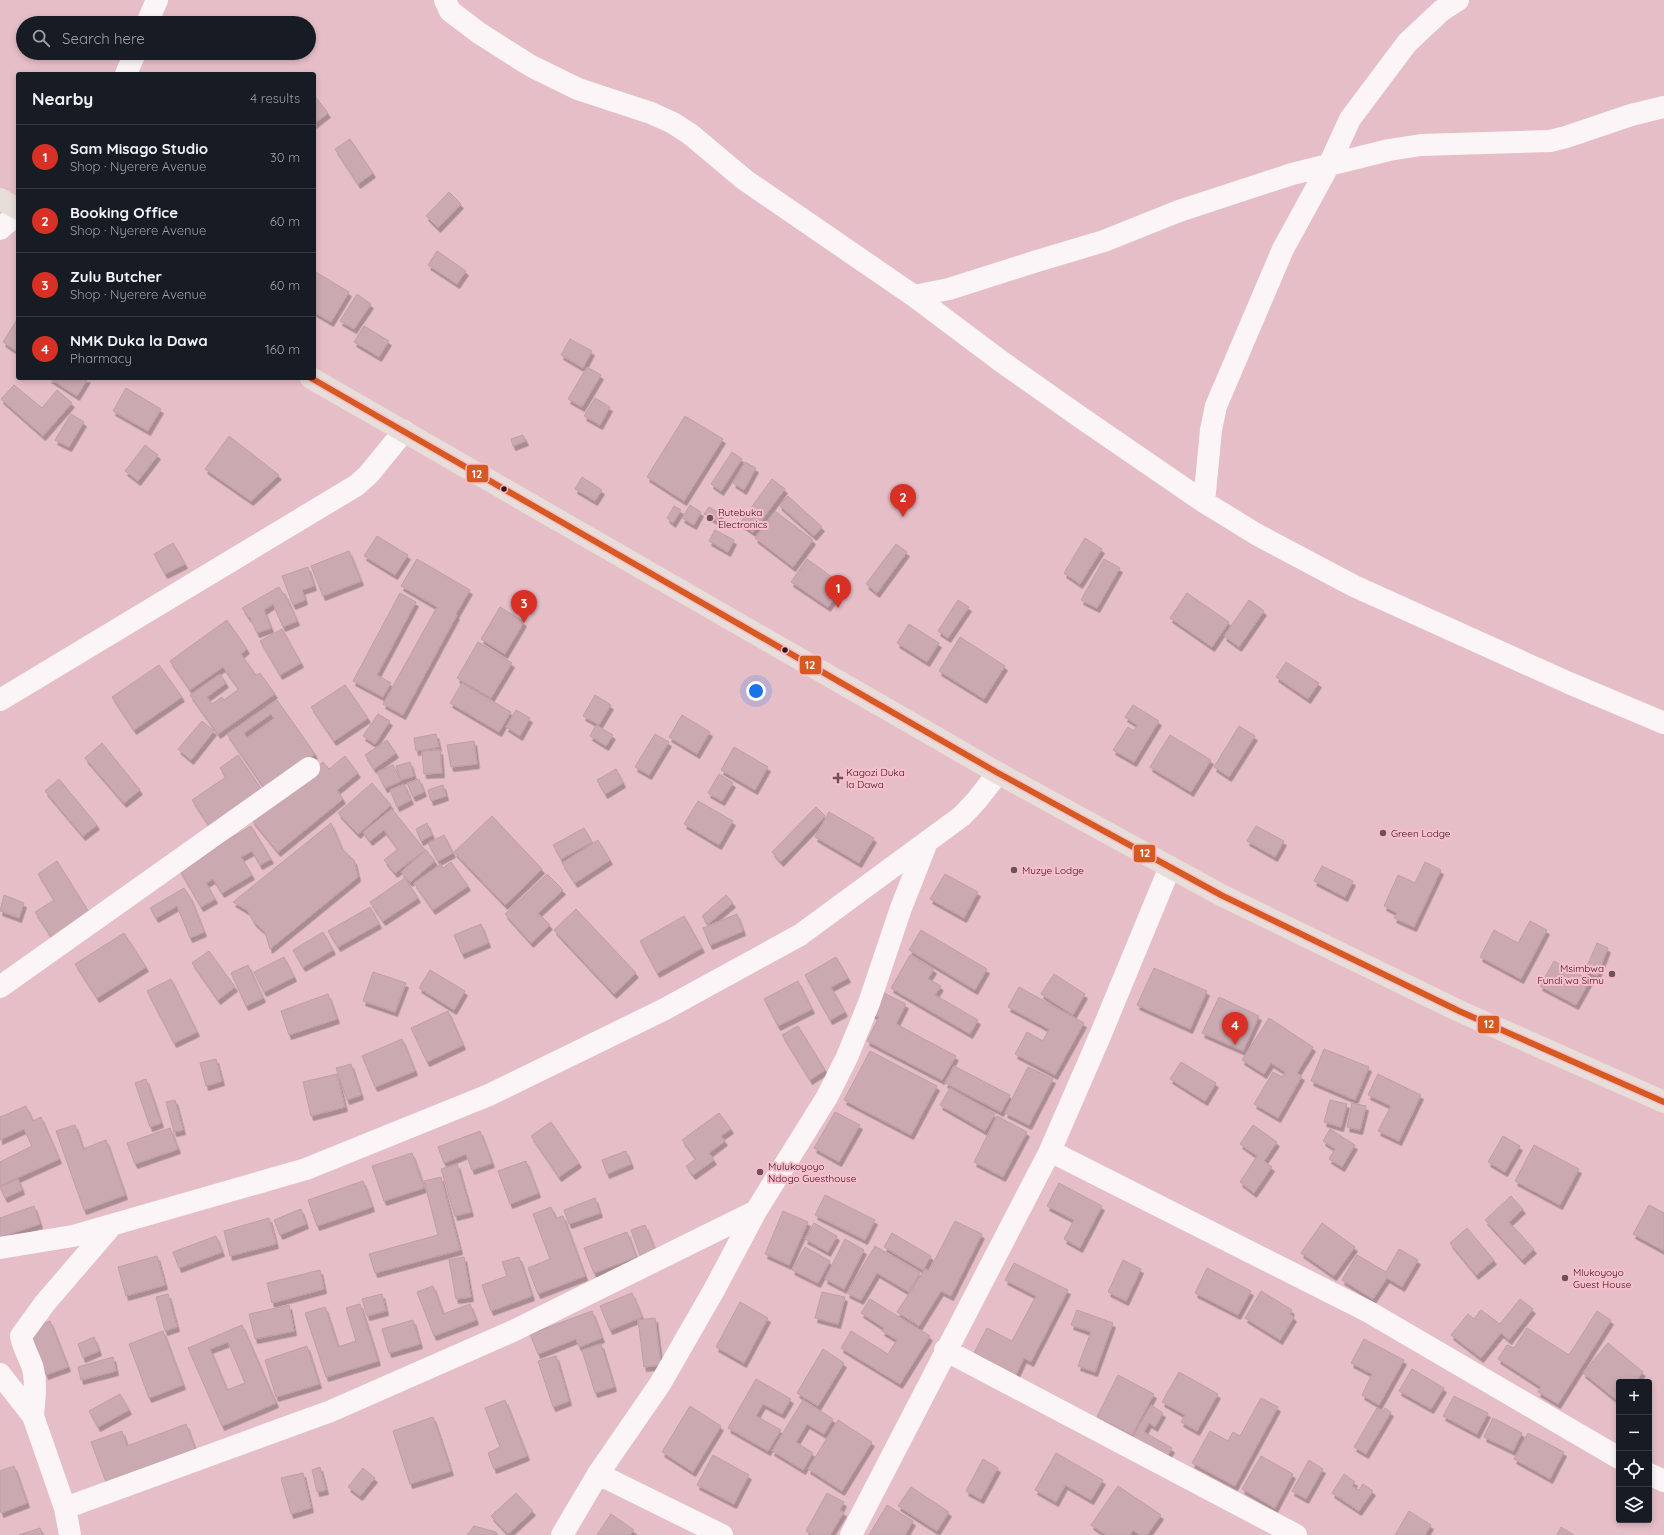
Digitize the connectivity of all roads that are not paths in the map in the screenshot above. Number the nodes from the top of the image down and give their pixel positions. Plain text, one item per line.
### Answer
1 (157, 0) edge
2 (445, 0) edge
3 (1458, 0) edge
4 (150, 16) edge
5 (132, 60) edge
6 (127, 72) edge
7 (1664, 107) edge
8 (1329, 165) junction
9 (0, 199) edge
10 (16, 208) edge
11 (16, 214) edge
12 (0, 229) edge
13 (914, 296) junction
14 (315, 380) edge
15 (404, 431) junction
16 (1204, 502) junction
17 (0, 700) edge
18 (1664, 723) edge
19 (309, 768) dead end
20 (998, 773) junction
21 (927, 842) junction
22 (1170, 867) junction
23 (0, 987) edge
24 (1664, 1102) edge
25 (1050, 1151) junction
26 (756, 1211) junction
27 (112, 1225) junction
28 (0, 1248) edge
29 (945, 1350) junction
30 (0, 1374) edge
31 (33, 1416) junction
32 (1616, 1456) edge
33 (598, 1474) junction
34 (1652, 1475) edge
35 (1664, 1481) edge
36 (65, 1508) junction
37 (70, 1535) edge
38 (562, 1535) edge
39 (722, 1535) edge
40 (851, 1535) edge
41 (1296, 1535) edge

1 - 4 street
2 - 13 street
3 - 8 street
5 - 6 street
7 - 8 street
8 - 13 street
8 - 16 street
9 - 10 main road
11 - 12 street
13 - 16 street
14 - 15 main road
15 - 17 street
15 - 20 main road
16 - 18 street
19 - 23 street
20 - 21 street
20 - 22 main road
21 - 26 street
21 - 27 street
22 - 24 main road
22 - 25 street
25 - 29 street
25 - 32 street
26 - 33 street
26 - 36 street
27 - 28 street
27 - 31 street
29 - 40 street
29 - 41 street
30 - 31 street
31 - 36 street
33 - 38 street
33 - 39 street
34 - 35 street
36 - 37 street

